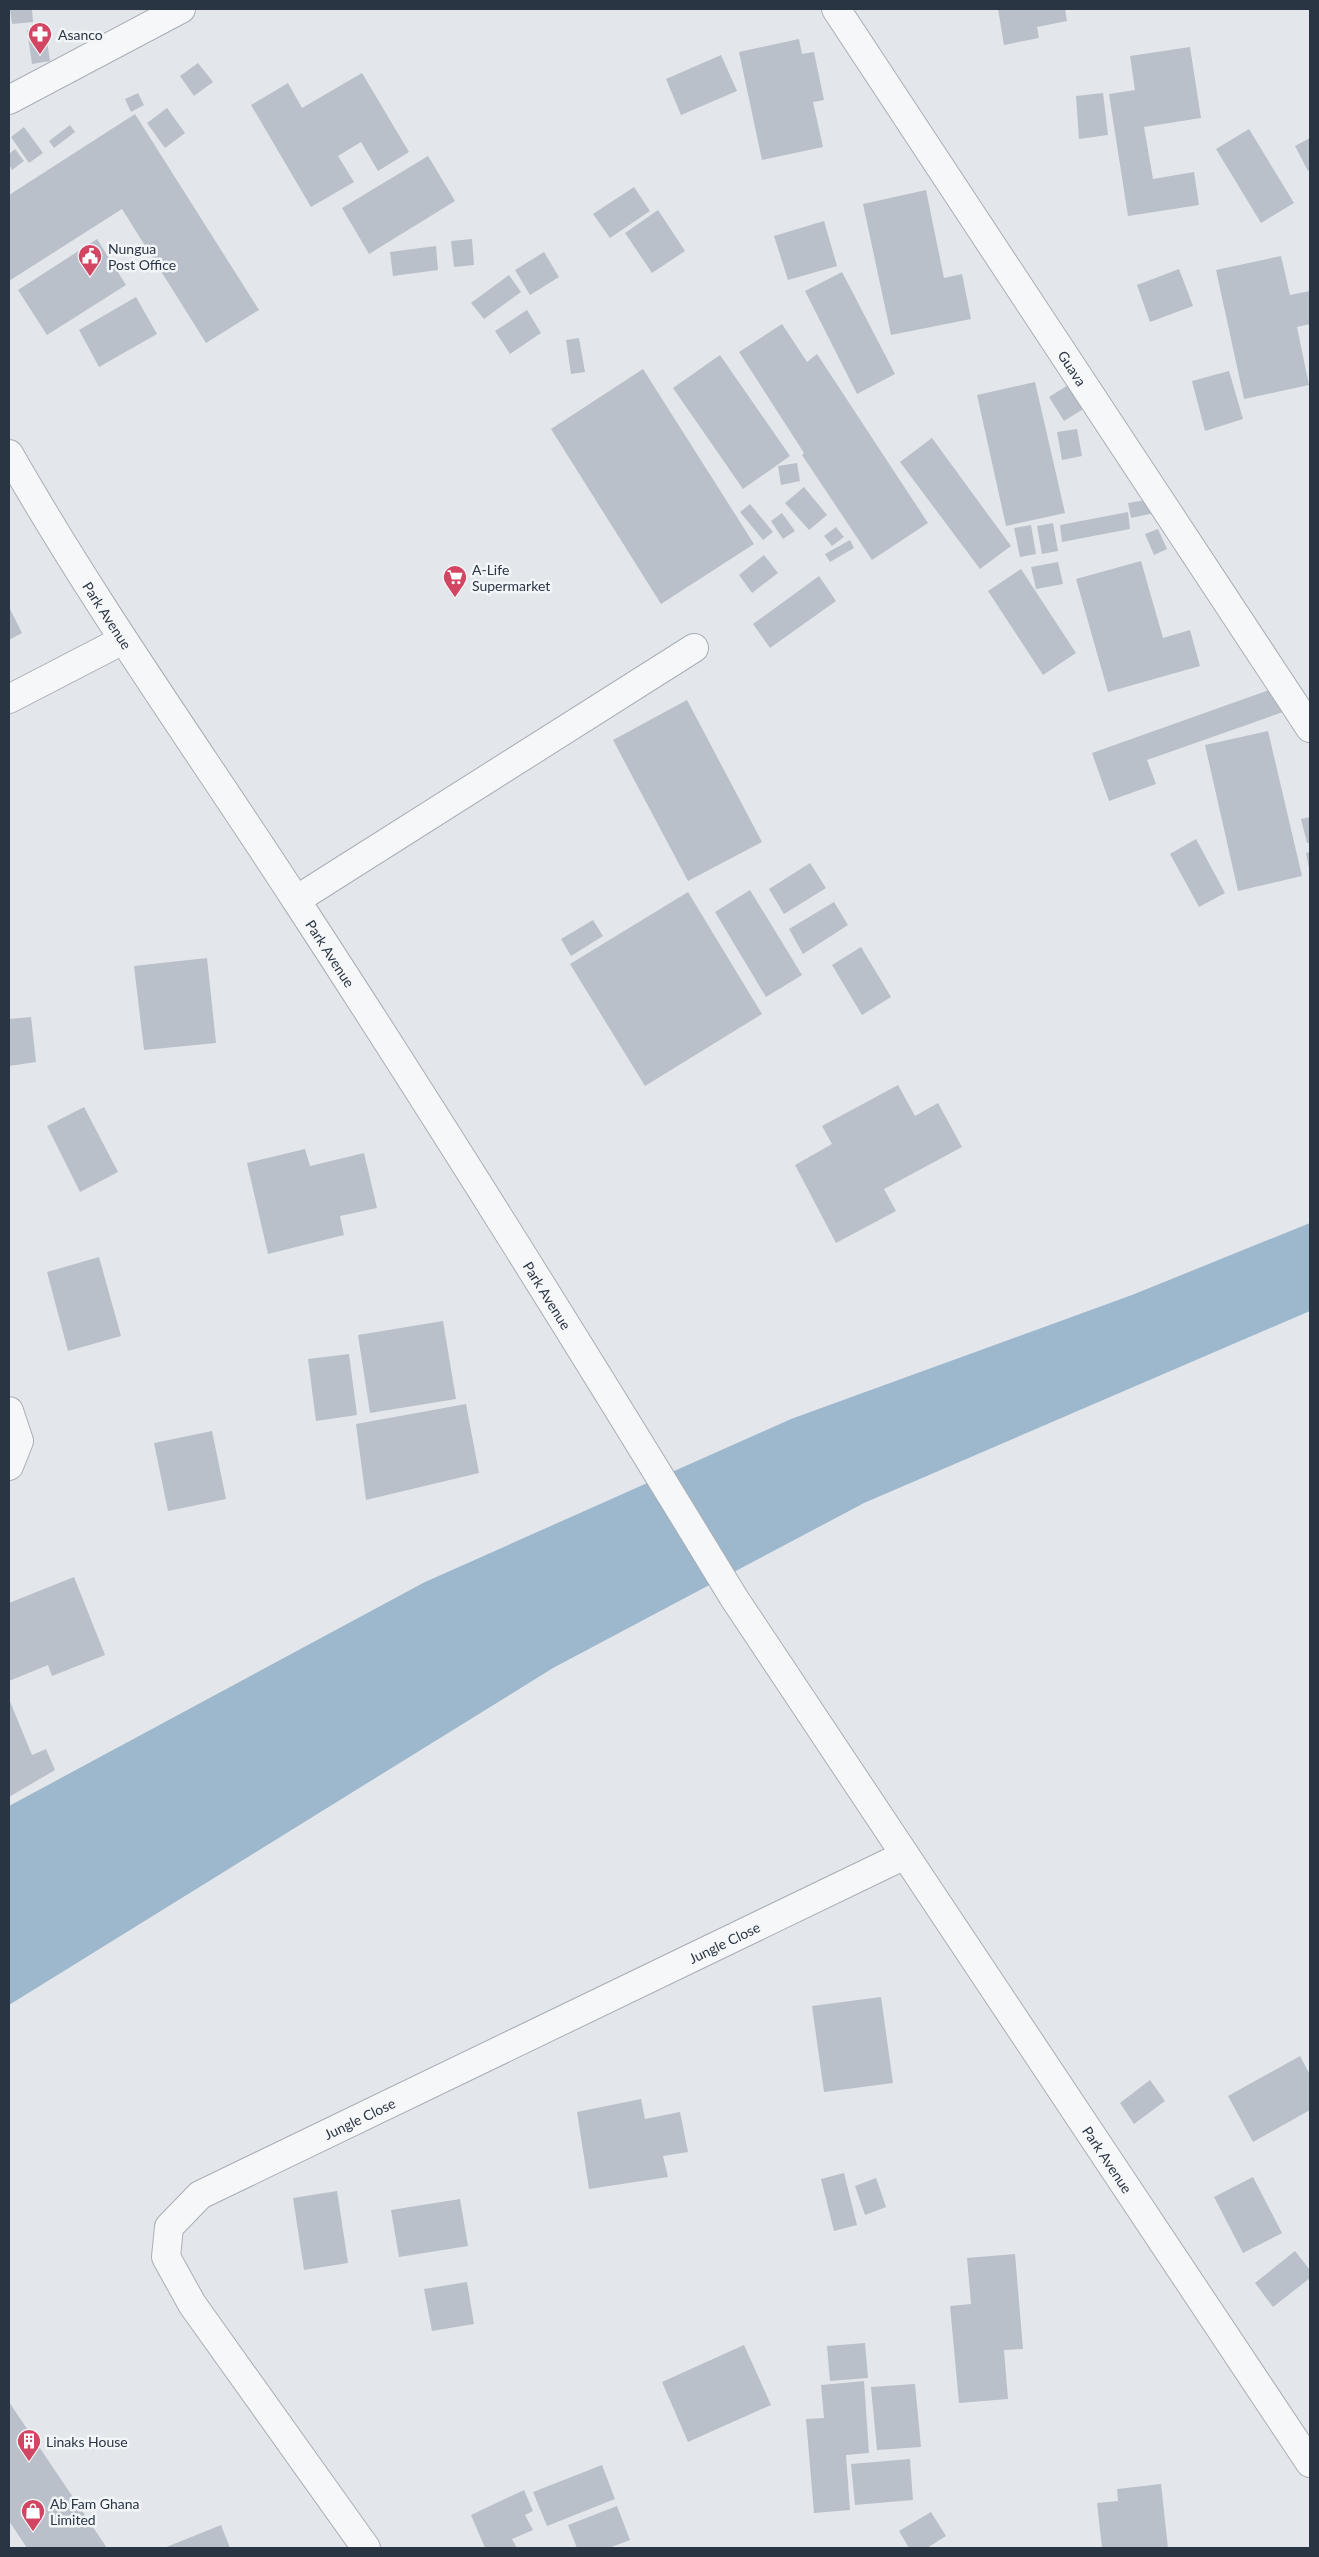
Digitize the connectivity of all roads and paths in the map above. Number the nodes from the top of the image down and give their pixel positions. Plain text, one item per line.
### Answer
1 (181, 9) edge
2 (836, 9) edge
3 (9, 100) edge
4 (9, 454) edge
5 (123, 640) junction
6 (694, 648) dead end
7 (9, 700) edge
8 (1310, 728) edge
9 (296, 900) junction
10 (9, 1411) edge
11 (9, 1466) edge
12 (905, 1855) junction
13 (1310, 2463) edge
14 (366, 2548) edge

1 - 3 street
2 - 8 street, Guava
4 - 5 street, Park Avenue
5 - 7 street
5 - 9 street, Park Avenue
6 - 9 street
9 - 12 street, Park Avenue
10 - 11 street
12 - 13 street, Park Avenue
12 - 14 street, Jungle Close

